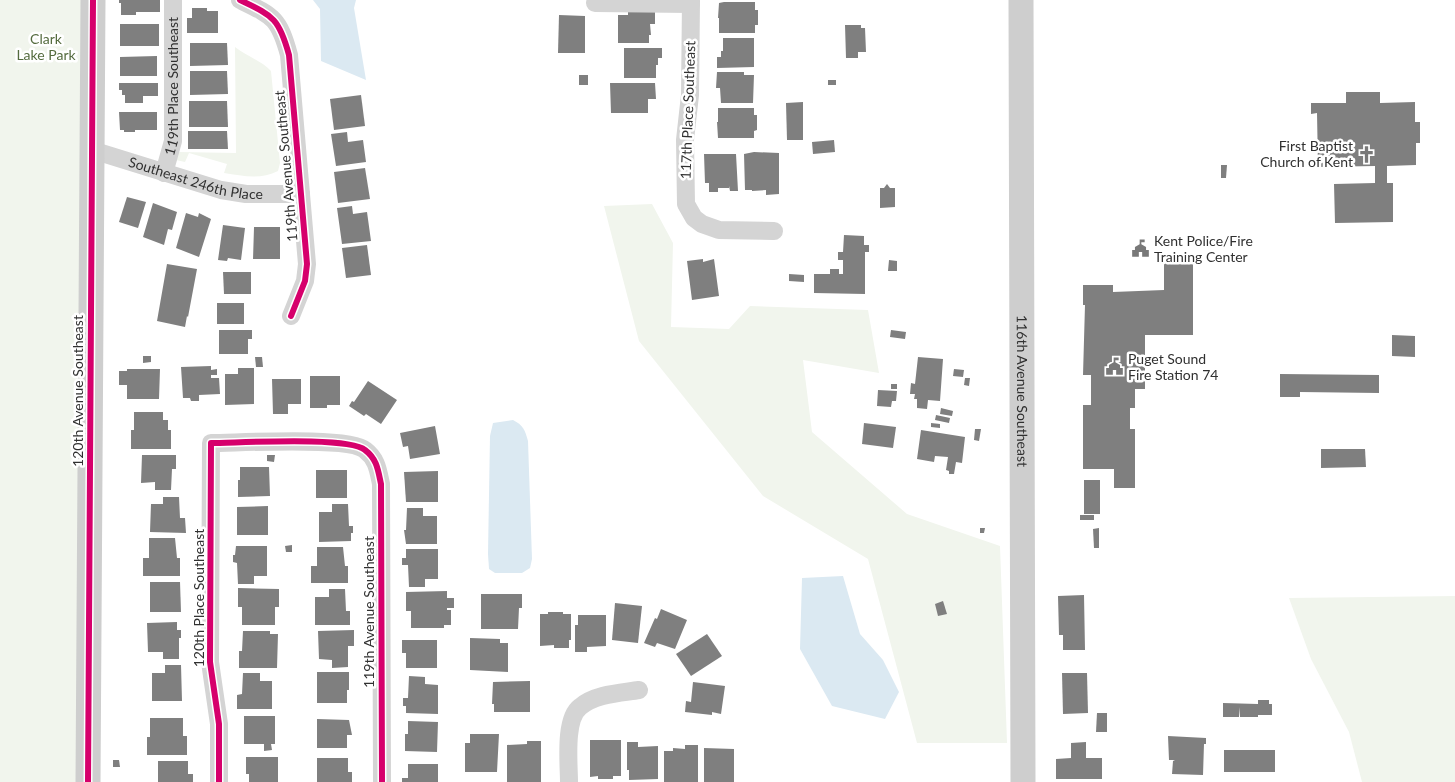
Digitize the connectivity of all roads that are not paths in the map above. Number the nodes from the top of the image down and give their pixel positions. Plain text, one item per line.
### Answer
1 (93, 0) edge
2 (173, 0) edge
3 (240, 0) edge
4 (1021, 0) edge
5 (595, 2) dead end
6 (691, 2) edge
7 (92, 150) junction
8 (164, 174) junction
9 (301, 194) junction
10 (774, 231) dead end
11 (291, 316) dead end
12 (211, 443) joint
13 (639, 690) dead end
14 (88, 782) edge
15 (219, 782) edge
16 (382, 782) edge
17 (569, 782) edge
18 (1023, 782) edge

1 - 7 street, 120th Avenue Southeast
2 - 8 street, 119th Place Southeast
3 - 9 street, 119th Avenue Southeast
4 - 18 street, 116th Avenue Southeast
5 - 6 street
6 - 10 street, 117th Place Southeast
7 - 8 street, Southeast 246th Place
7 - 14 street, 120th Avenue Southeast
8 - 9 street, Southeast 246th Place
9 - 11 street, 119th Avenue Southeast
12 - 15 street, 120th Place Southeast
12 - 16 street, 119th Avenue Southeast
13 - 17 street

